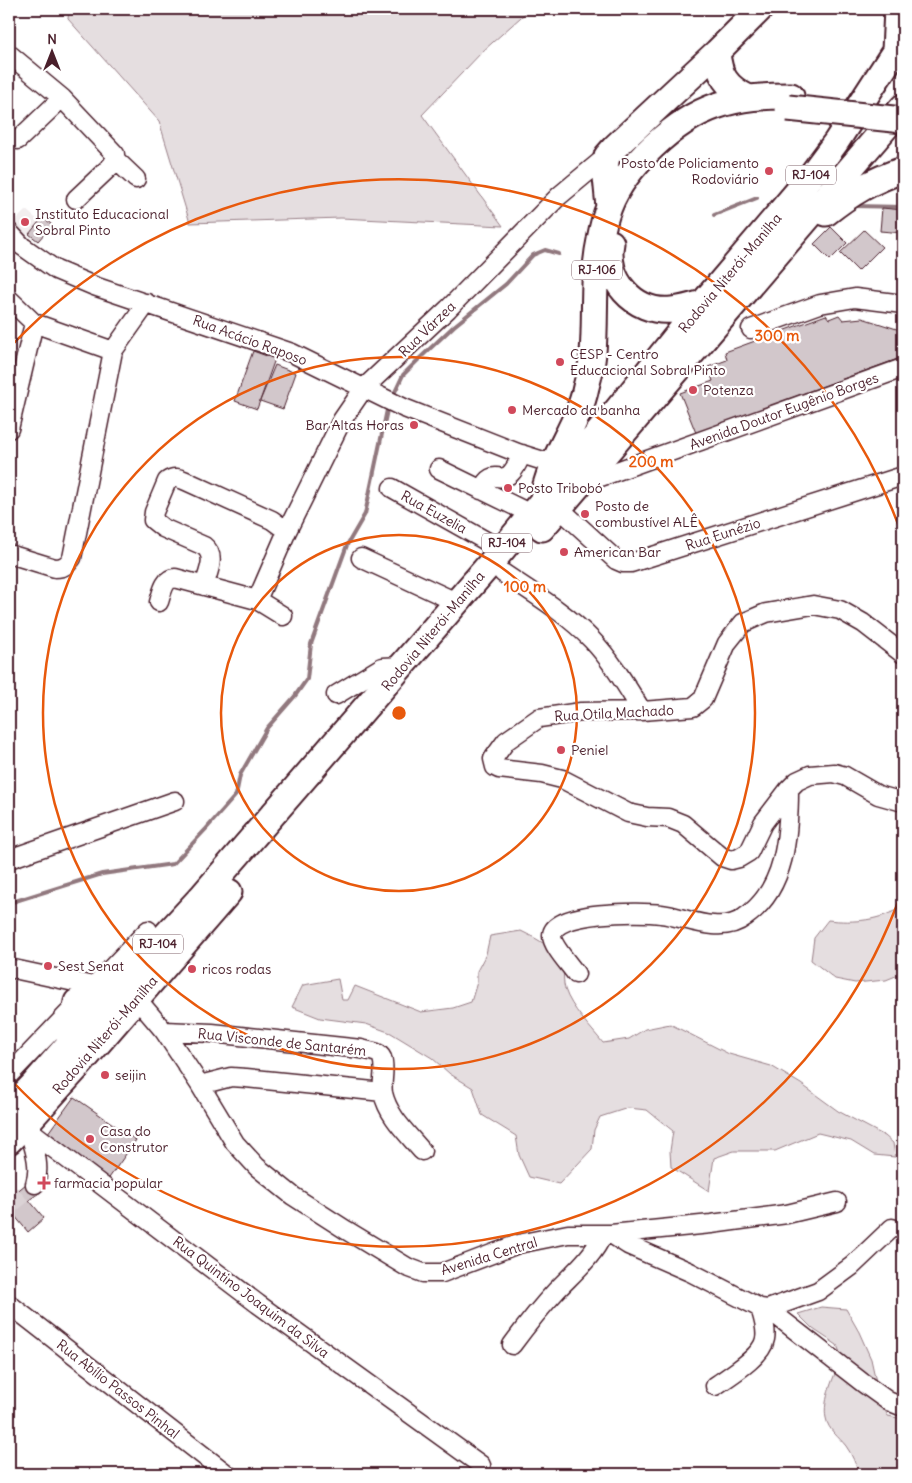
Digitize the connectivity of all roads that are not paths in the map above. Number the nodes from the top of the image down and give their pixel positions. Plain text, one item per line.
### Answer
1 (760, 9) edge
2 (897, 9) edge
3 (899, 43) edge
4 (717, 52) junction
5 (9, 54) edge
6 (747, 97) junction
7 (62, 98) junction
8 (789, 102) junction
9 (903, 107) edge
10 (903, 120) edge
11 (18, 140) dead end
12 (607, 156) junction
13 (115, 159) junction
14 (903, 170) edge
15 (136, 179) dead end
16 (76, 199) dead end
17 (609, 207) junction
18 (9, 232) edge
19 (782, 250) junction
20 (9, 299) edge
21 (147, 303) junction
22 (703, 303) junction
23 (903, 304) edge
24 (34, 323) junction
25 (751, 329) dead end
26 (113, 351) junction
27 (903, 368) edge
28 (364, 388) junction
29 (9, 429) edge
30 (522, 454) junction
31 (553, 464) junction
32 (439, 470) dead end
33 (903, 476) edge
34 (581, 484) junction
35 (392, 488) dead end
36 (480, 490) junction
37 (543, 510) junction
38 (286, 531) junction
39 (9, 554) edge
40 (361, 558) dead end
41 (503, 562) junction
42 (204, 586) junction
43 (257, 600) junction
44 (159, 602) dead end
45 (456, 602) junction
46 (284, 616) dead end
47 (903, 654) edge
48 (403, 666) junction
49 (336, 695) dead end
50 (642, 712) junction
51 (789, 789) junction
52 (175, 801) dead end
53 (903, 802) edge
54 (9, 859) edge
55 (204, 896) junction
56 (148, 930) joint
57 (9, 968) edge
58 (576, 974) dead end
59 (85, 994) junction
60 (137, 999) junction
61 (164, 1031) junction
62 (69, 1043) junction
63 (9, 1075) edge
64 (200, 1085) junction
65 (383, 1092) junction
66 (18, 1127) edge
67 (422, 1151) dead end
68 (36, 1184) dead end
69 (837, 1202) dead end
70 (892, 1228) dead end
71 (607, 1234) junction
72 (9, 1304) edge
73 (764, 1309) junction
74 (512, 1345) dead end
75 (715, 1386) dead end
76 (903, 1407) edge
77 (480, 1465) dead end
78 (227, 1474) edge

1 - 4 highway
2 - 3 highway
3 - 22 highway, Rodovia Niterói-Manilha / RJ-104
4 - 6 highway
4 - 12 highway
5 - 7 street
6 - 8 highway, RJ-106
6 - 17 highway, RJ-106
7 - 11 street
7 - 13 street
8 - 9 highway, RJ-106
8 - 10 highway, RJ-106, bridge
8 - 22 highway, RJ-106
9 - 19 highway, Rodovia Niterói-Manilha / RJ-104
12 - 17 highway
12 - 28 street, Rua Várzea
13 - 15 street
13 - 16 street
14 - 19 highway
17 - 31 highway, RJ-106
18 - 21 street, Rua Acácio Raposo
19 - 34 highway, Rodovia Niterói-Manilha / RJ-104
20 - 24 street
21 - 26 street
21 - 28 street, Rua Acácio Raposo
22 - 37 highway, Rodovia Niterói-Manilha / RJ-104
23 - 25 street
24 - 26 street
24 - 29 street
26 - 39 street
27 - 34 street, Avenida Doutor Eugênio Borges
28 - 30 street, Rua Acácio Raposo
28 - 38 street, Rua Várzea
30 - 31 street, Rua Acácio Raposo
30 - 36 street
31 - 37 highway, RJ-106
32 - 36 street, Rua Eunézio
33 - 37 street, Rua Eunézio
34 - 37 highway, Rodovia Niterói-Manilha / RJ-104
35 - 41 street, Rua Euzelia
36 - 37 street, Rua Eunézio
37 - 41 highway, Rodovia Niterói-Manilha / RJ-104
38 - 42 street
38 - 43 street, Rua Várzea
40 - 45 street
41 - 45 highway, Rodovia Niterói-Manilha / RJ-104
41 - 50 street, Rua Euzelia
41 - 60 highway, Rodovia Niterói-Manilha / RJ-104
42 - 43 street
42 - 44 street
43 - 46 street
45 - 48 highway, Rodovia Niterói-Manilha / RJ-104
47 - 50 street, Rua Otila Machado
48 - 49 street
48 - 55 highway, Rodovia Niterói-Manilha / RJ-104
50 - 51 street, Rua Otila Machado
51 - 53 street, Rua Otila Machado
51 - 58 street
52 - 54 street
55 - 56 highway
55 - 62 highway, Rodovia Niterói-Manilha / RJ-104
56 - 59 street
57 - 59 street
59 - 62 highway
59 - 63 street
60 - 61 street, Avenida Central
60 - 66 highway, Rodovia Niterói-Manilha / RJ-104
61 - 64 street, Avenida Central
61 - 65 street, Rua Visconde de Santarém
62 - 66 highway, Rodovia Niterói-Manilha / RJ-104
64 - 65 street
64 - 71 street, Avenida Central
65 - 67 street, Rua Visconde de Santarém
66 - 68 street
66 - 77 street, Rua Quintino Joaquim da Silva
69 - 71 street, Avenida Central
70 - 73 street
71 - 73 street
71 - 74 street
72 - 78 street, Rua Abílio Passos Pinhal
73 - 75 street
73 - 76 street

